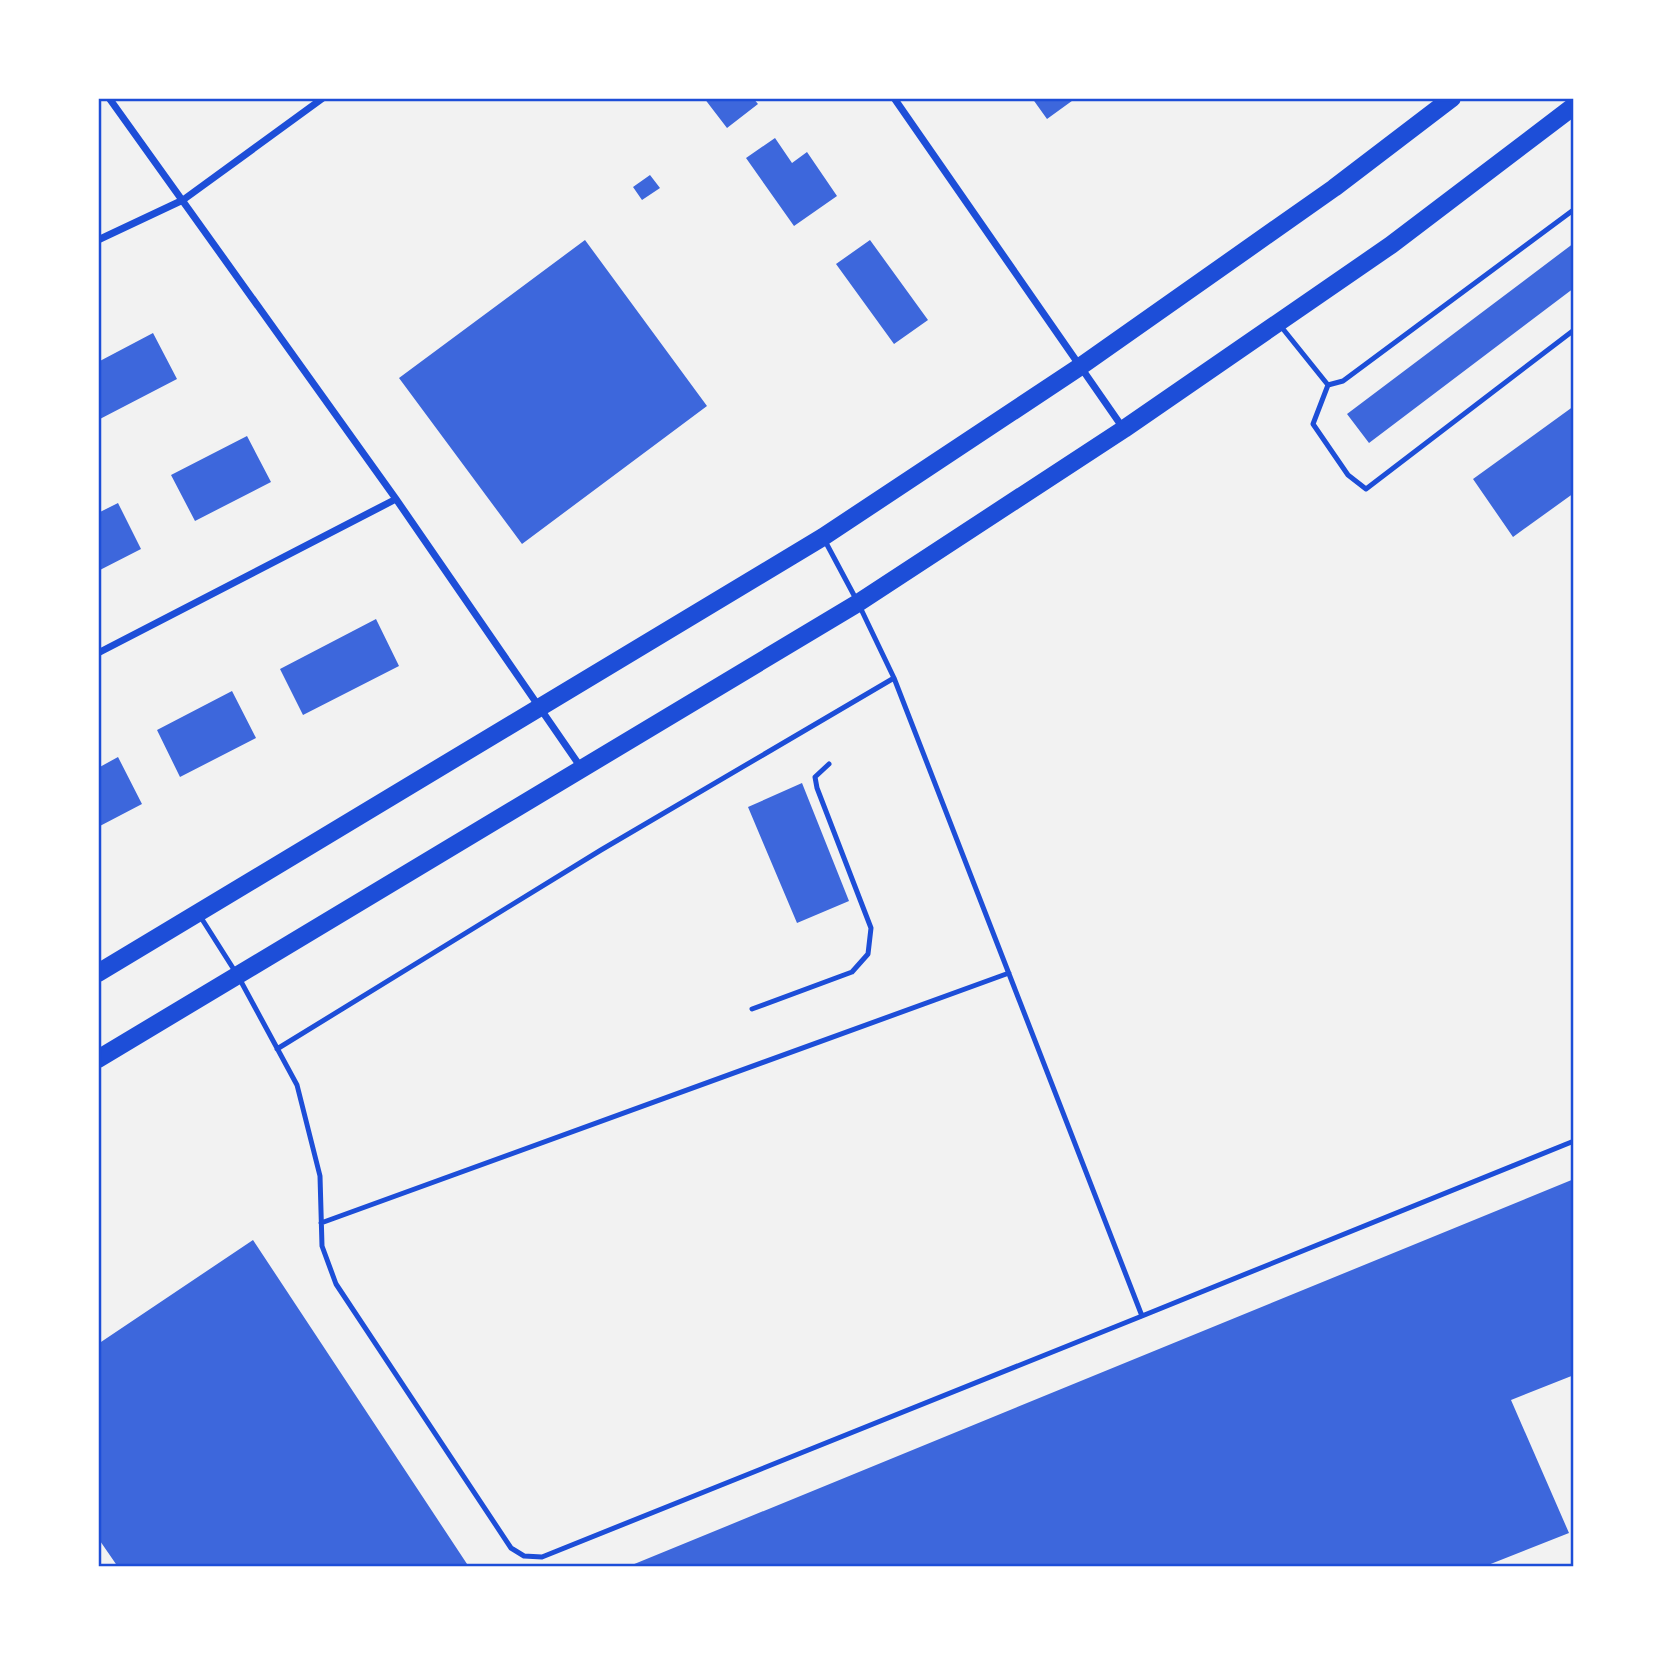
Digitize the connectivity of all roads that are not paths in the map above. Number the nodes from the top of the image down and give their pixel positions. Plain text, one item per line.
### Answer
1 (109, 98) edge
2 (323, 98) edge
3 (894, 98) edge
4 (1452, 98) edge
5 (1574, 106) edge
6 (183, 200) junction
7 (1574, 214) edge
8 (98, 240) edge
9 (1277, 322) junction
10 (1574, 330) edge
11 (1081, 366) junction
12 (1328, 385) junction
13 (1124, 429) junction
14 (396, 499) junction
15 (823, 537) junction
16 (858, 603) junction
17 (98, 653) edge
18 (894, 678) junction
19 (541, 708) junction
20 (829, 764) dead end
21 (582, 769) junction
22 (198, 913) junction
23 (1009, 973) junction
24 (98, 974) edge
25 (238, 976) junction
26 (752, 1009) dead end
27 (277, 1049) junction
28 (98, 1059) edge
29 (1574, 1141) edge
30 (321, 1223) junction
31 (1142, 1316) junction

1 - 6 street
2 - 6 street
3 - 11 street
4 - 11 main road
5 - 9 main road
6 - 8 street
6 - 14 street
7 - 12 lane
9 - 12 lane
9 - 13 main road
10 - 12 lane
11 - 13 street
11 - 15 main road
13 - 16 main road
14 - 17 street
14 - 19 street
15 - 16 lane
15 - 19 main road
16 - 18 lane
16 - 21 main road
18 - 23 lane
18 - 27 lane
19 - 21 street
19 - 22 main road
20 - 26 lane
21 - 25 main road
22 - 24 main road
22 - 25 lane
23 - 30 lane
23 - 31 lane
25 - 27 lane
25 - 28 main road
27 - 30 lane
29 - 31 lane
30 - 31 lane

